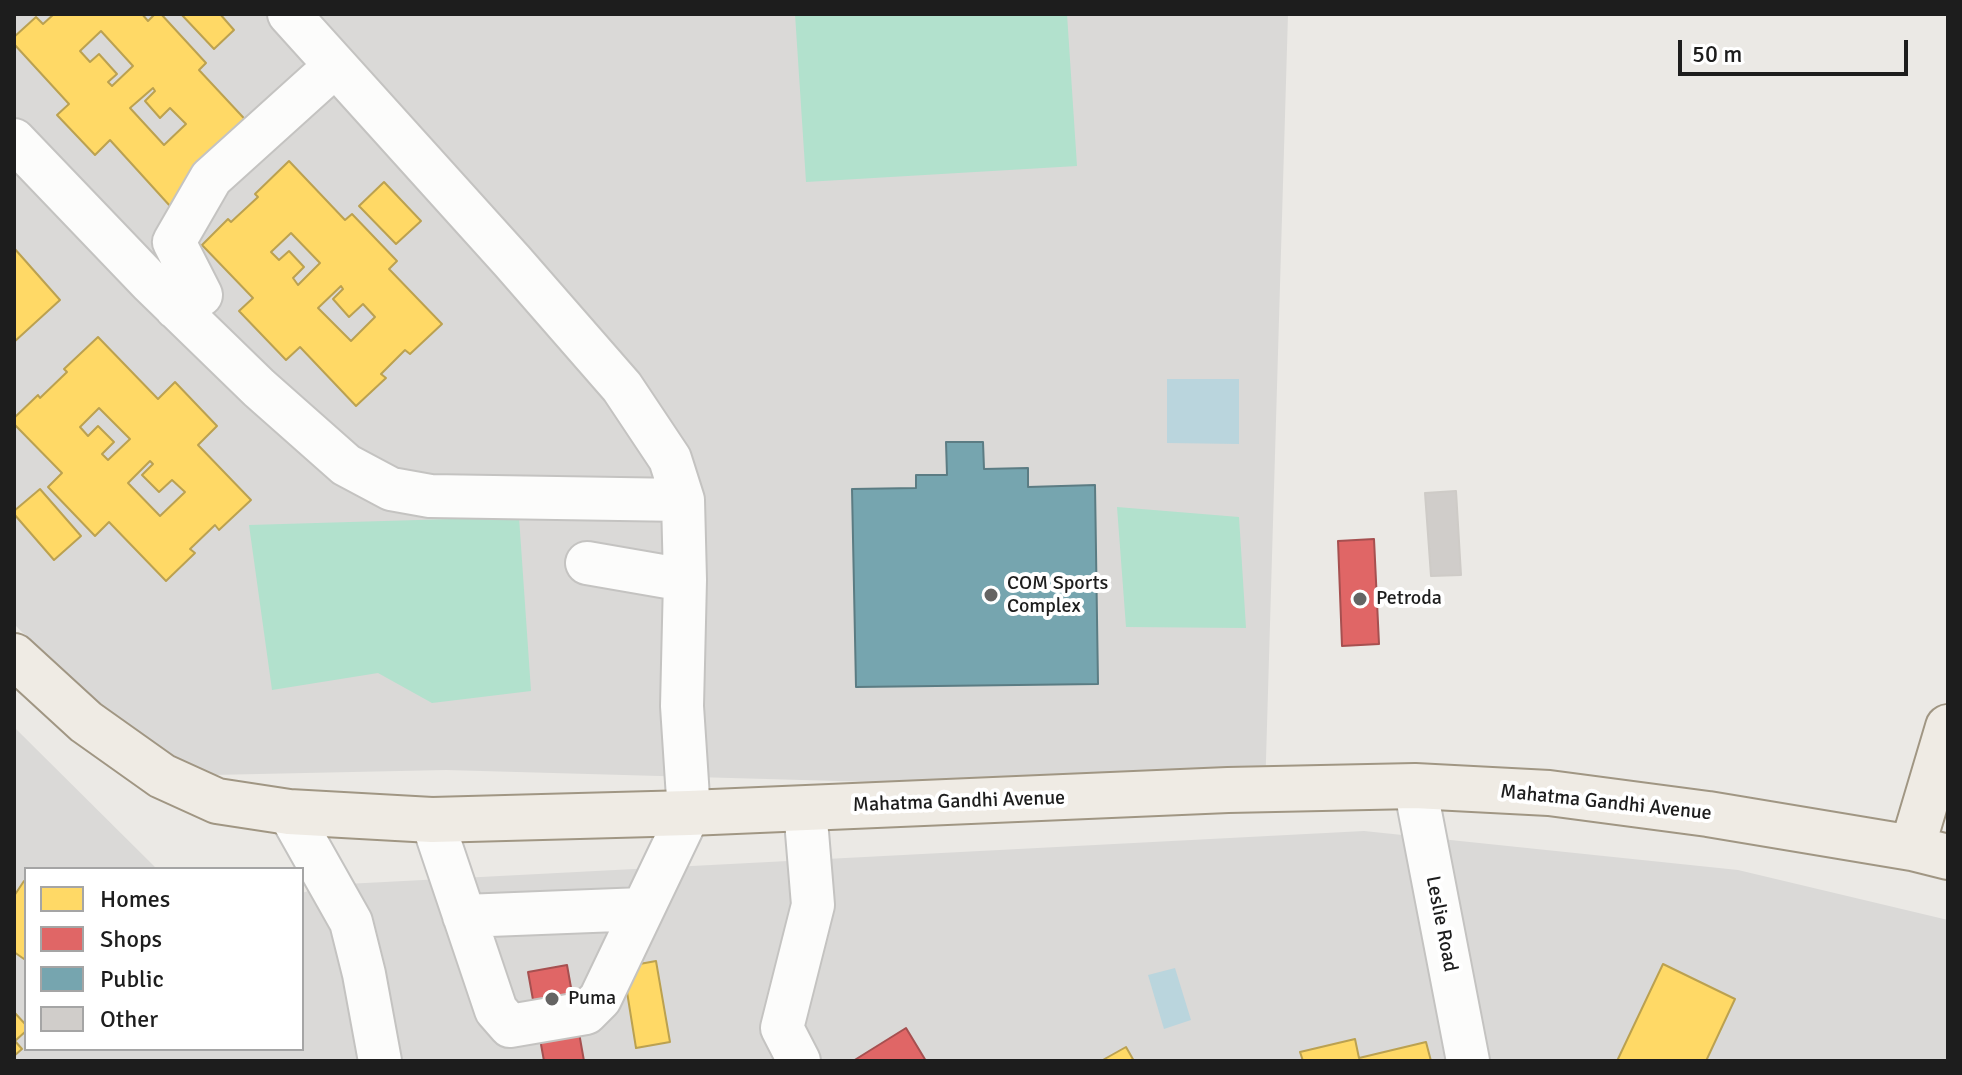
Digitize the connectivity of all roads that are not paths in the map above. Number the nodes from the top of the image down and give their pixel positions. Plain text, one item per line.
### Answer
1 (289, 14) edge
2 (335, 66) junction
3 (14, 140) edge
4 (189, 301) junction
5 (683, 500) junction
6 (587, 563) dead end
7 (685, 580) junction
8 (14, 656) edge
9 (1948, 727) edge
10 (1415, 786) junction
11 (805, 808) junction
12 (289, 812) junction
13 (689, 813) junction
14 (432, 820) junction
15 (1930, 853) edge
16 (643, 909) junction
17 (464, 916) junction
18 (380, 1061) edge
19 (799, 1061) edge
20 (1468, 1061) edge

1 - 2 street
2 - 4 street
2 - 5 street
3 - 4 street
4 - 5 street
5 - 7 street
6 - 7 street
7 - 13 street
8 - 12 main road, Mahatma Gandhi Avenue
9 - 15 main road
10 - 11 main road, Mahatma Gandhi Avenue
10 - 15 main road, Mahatma Gandhi Avenue
10 - 20 street, Leslie Road
11 - 13 main road, Mahatma Gandhi Avenue
11 - 19 street
12 - 14 main road, Mahatma Gandhi Avenue
12 - 18 street
13 - 14 main road, Mahatma Gandhi Avenue
13 - 16 street
14 - 17 street
16 - 17 street
16 - 17 street

